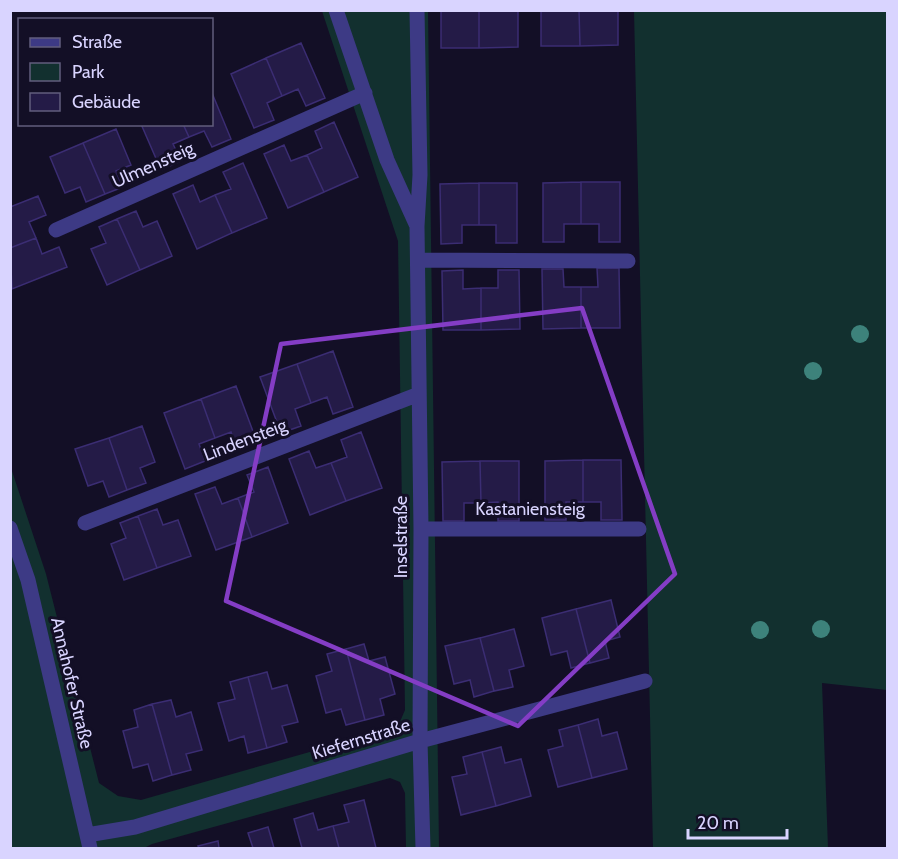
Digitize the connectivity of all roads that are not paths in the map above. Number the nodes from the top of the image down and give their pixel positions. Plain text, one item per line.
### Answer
1 (336, 10) edge
2 (417, 10) edge
3 (365, 93) junction
4 (417, 226) junction
5 (56, 230) dead end
6 (418, 260) junction
7 (628, 261) dead end
8 (418, 394) junction
9 (85, 523) dead end
10 (10, 528) edge
11 (421, 529) junction
12 (639, 529) dead end
13 (645, 681) dead end
14 (420, 741) junction
15 (89, 842) edge
16 (423, 849) edge

1 - 3 street, Inselstraße
2 - 4 street, Inselstraße
3 - 4 street, Inselstraße
3 - 5 street, Ulmensteig
4 - 6 street, Inselstraße
6 - 7 street
6 - 8 street, Inselstraße
8 - 9 street, Lindensteig
8 - 11 street, Inselstraße
10 - 15 street, Annahofer Straße
11 - 12 street, Kastaniensteig
11 - 14 street, Inselstraße
13 - 14 street, Kiefernstraße
14 - 15 street, Kiefernstraße
14 - 16 street, Inselstraße

